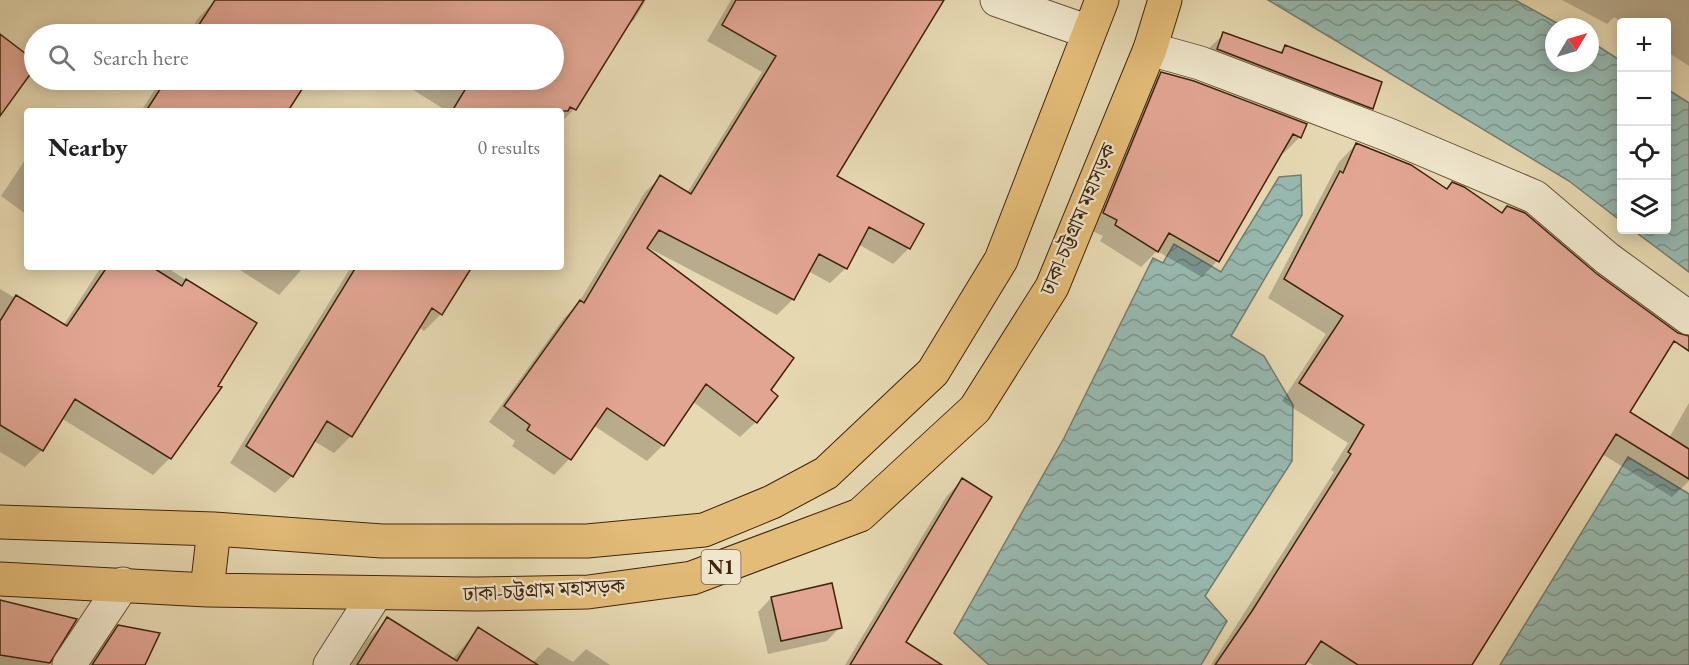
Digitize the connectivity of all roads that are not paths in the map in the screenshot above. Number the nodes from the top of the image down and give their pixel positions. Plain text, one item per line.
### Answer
1 (997, 0) edge
2 (1165, 0) edge
3 (1097, 14) edge
4 (1153, 41) junction
5 (1689, 318) edge
6 (0, 522) edge
7 (214, 529) junction
8 (0, 579) edge
9 (123, 584) junction
10 (207, 590) junction
11 (376, 593) junction
12 (69, 665) edge
13 (330, 665) edge

1 - 3 street
2 - 4 highway, N1
3 - 7 highway, N1
4 - 5 street
4 - 11 highway, ঢাকা-চট্টগ্রাম মহাসড়ক / N1
6 - 7 highway, N1
7 - 10 highway
8 - 9 highway, ঢাকা-চট্টগ্রাম মহাসড়ক / N1
9 - 10 highway, ঢাকা-চট্টগ্রাম মহাসড়ক / N1
9 - 12 street
10 - 11 highway, ঢাকা-চট্টগ্রাম মহাসড়ক / N1
11 - 13 street

